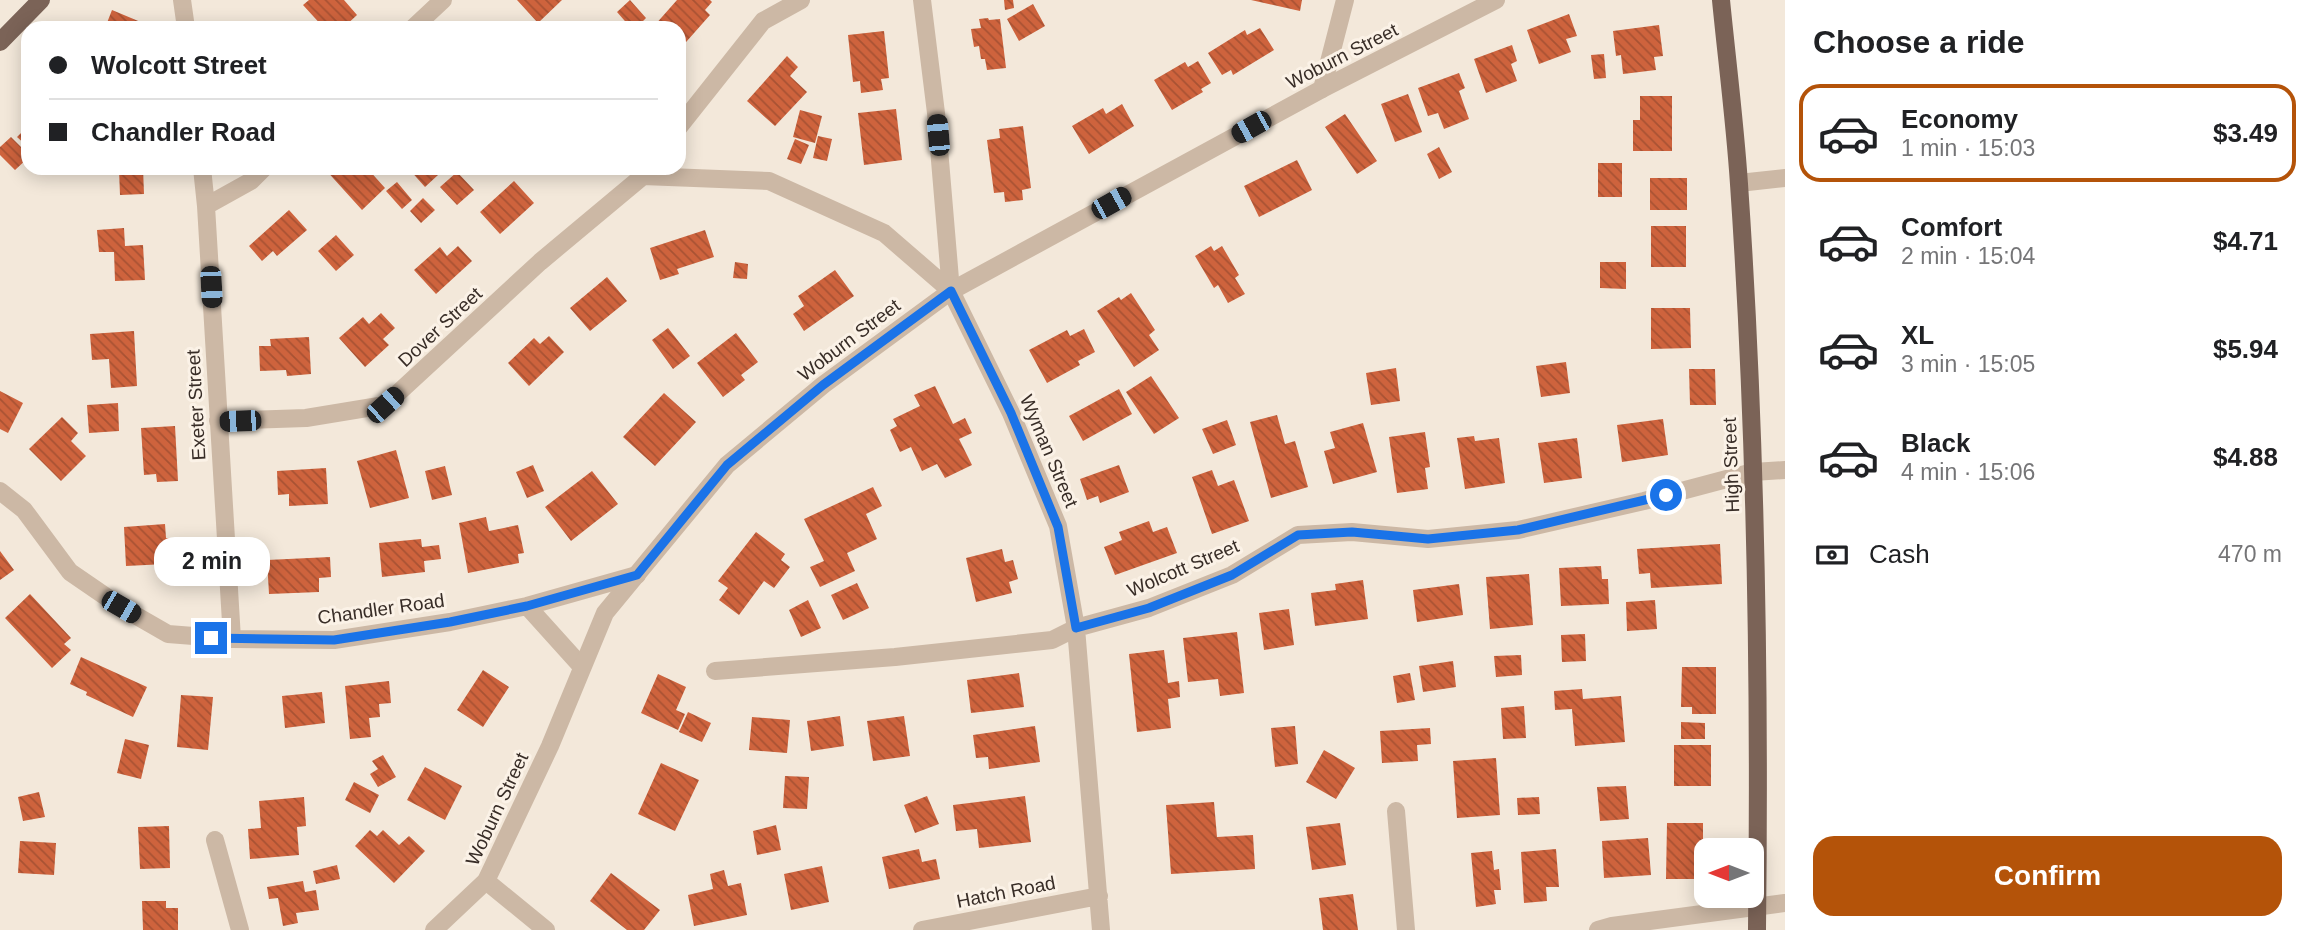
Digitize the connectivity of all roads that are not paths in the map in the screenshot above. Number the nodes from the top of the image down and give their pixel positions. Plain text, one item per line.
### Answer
1 (41, 0) edge
2 (183, 0) edge
3 (443, 0) edge
4 (801, 0) edge
5 (922, 0) edge
6 (1345, 0) edge
7 (1496, 0) edge
8 (1721, 0) edge
9 (185, 21) edge
10 (420, 21) edge
11 (0, 42) edge
12 (1322, 89) junction
13 (686, 118) edge
14 (203, 175) edge
15 (257, 175) edge
16 (642, 175) edge
17 (686, 175) edge
18 (1785, 178) edge
19 (1739, 183) junction
20 (206, 206) junction
21 (951, 291) junction
22 (218, 421) junction
23 (1785, 470) edge
24 (1753, 472) junction
25 (0, 491) edge
26 (637, 575) junction
27 (527, 606) junction
28 (1076, 628) junction
29 (232, 639) junction
30 (582, 667) junction
31 (715, 671) dead end
32 (1396, 811) dead end
33 (1758, 838) edge
34 (215, 840) dead end
35 (486, 881) junction
36 (1099, 896) junction
37 (1785, 902) edge
38 (1764, 906) edge
39 (1750, 908) edge
40 (1758, 908) edge
41 (240, 930) edge
42 (434, 930) edge
43 (546, 930) edge
44 (922, 930) edge
45 (1101, 930) edge
46 (1406, 930) edge
47 (1598, 930) edge
48 (1757, 930) edge

1 - 11 main road
2 - 9 street
3 - 10 street
4 - 13 street
5 - 21 street, Wyman Street
6 - 12 street
7 - 12 street, Woburn Street
8 - 19 main road, High Street
12 - 21 street, Woburn Street
14 - 20 street, Exeter Street
15 - 20 street
16 - 22 street, Dover Street
17 - 21 street
18 - 19 street
19 - 24 main road, High Street
20 - 22 street, Exeter Street
21 - 26 street, Woburn Street
21 - 28 street, Wyman Street
22 - 29 street, Exeter Street
23 - 24 street, Wolcott Street
24 - 28 street, Wolcott Street
24 - 33 main road, High Street
25 - 29 street, Chandler Road
26 - 27 street, Chandler Road
26 - 30 street, Woburn Street
27 - 29 street, Chandler Road
27 - 30 street
28 - 31 street, Wolcott Street
28 - 36 street, Wyman Street
30 - 35 street, Woburn Street
32 - 46 street
34 - 41 street
35 - 42 street, Woburn Street
35 - 43 street
36 - 44 street, Hatch Road
36 - 45 street, Wyman Street
37 - 38 street
39 - 47 street
40 - 48 main road, High Street

